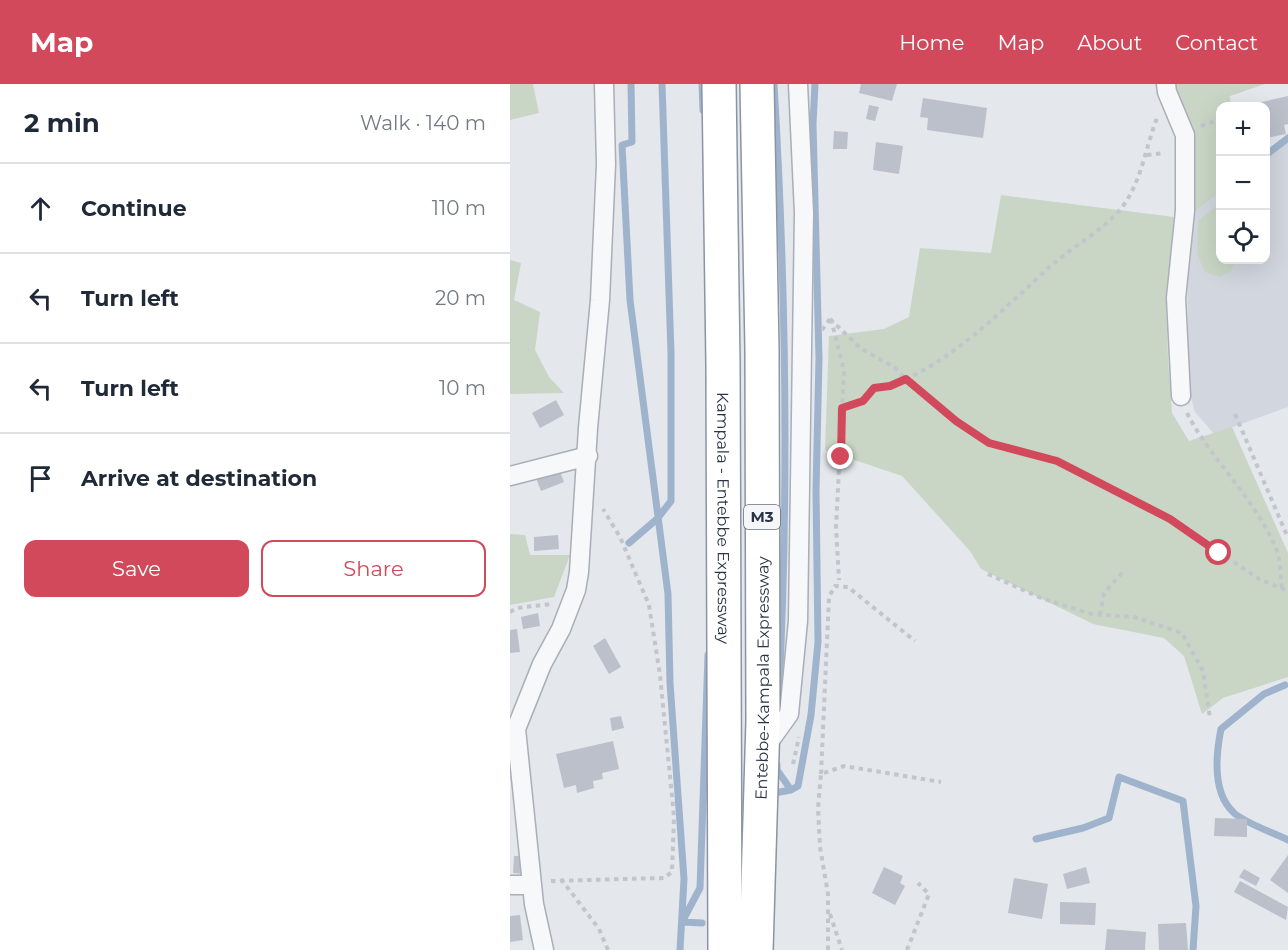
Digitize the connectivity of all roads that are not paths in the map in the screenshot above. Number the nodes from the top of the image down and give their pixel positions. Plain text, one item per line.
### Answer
1 (604, 84) edge
2 (719, 84) edge
3 (757, 84) edge
4 (798, 84) edge
5 (1167, 88) edge
6 (1181, 396) road end
7 (588, 456) junction
8 (510, 476) edge
9 (762, 752) junction
10 (510, 885) edge
11 (532, 885) junction
12 (544, 950) edge
13 (725, 950) edge
14 (756, 950) edge

1 - 7 street
2 - 13 highway, Kampala - Entebbe Expressway / M3
3 - 9 highway, Entebbe-Kampala Expressway / M3
4 - 9 street
5 - 6 street
7 - 8 street
7 - 11 street
9 - 14 highway, Entebbe-Kampala Expressway / M3
10 - 11 street
11 - 12 street

